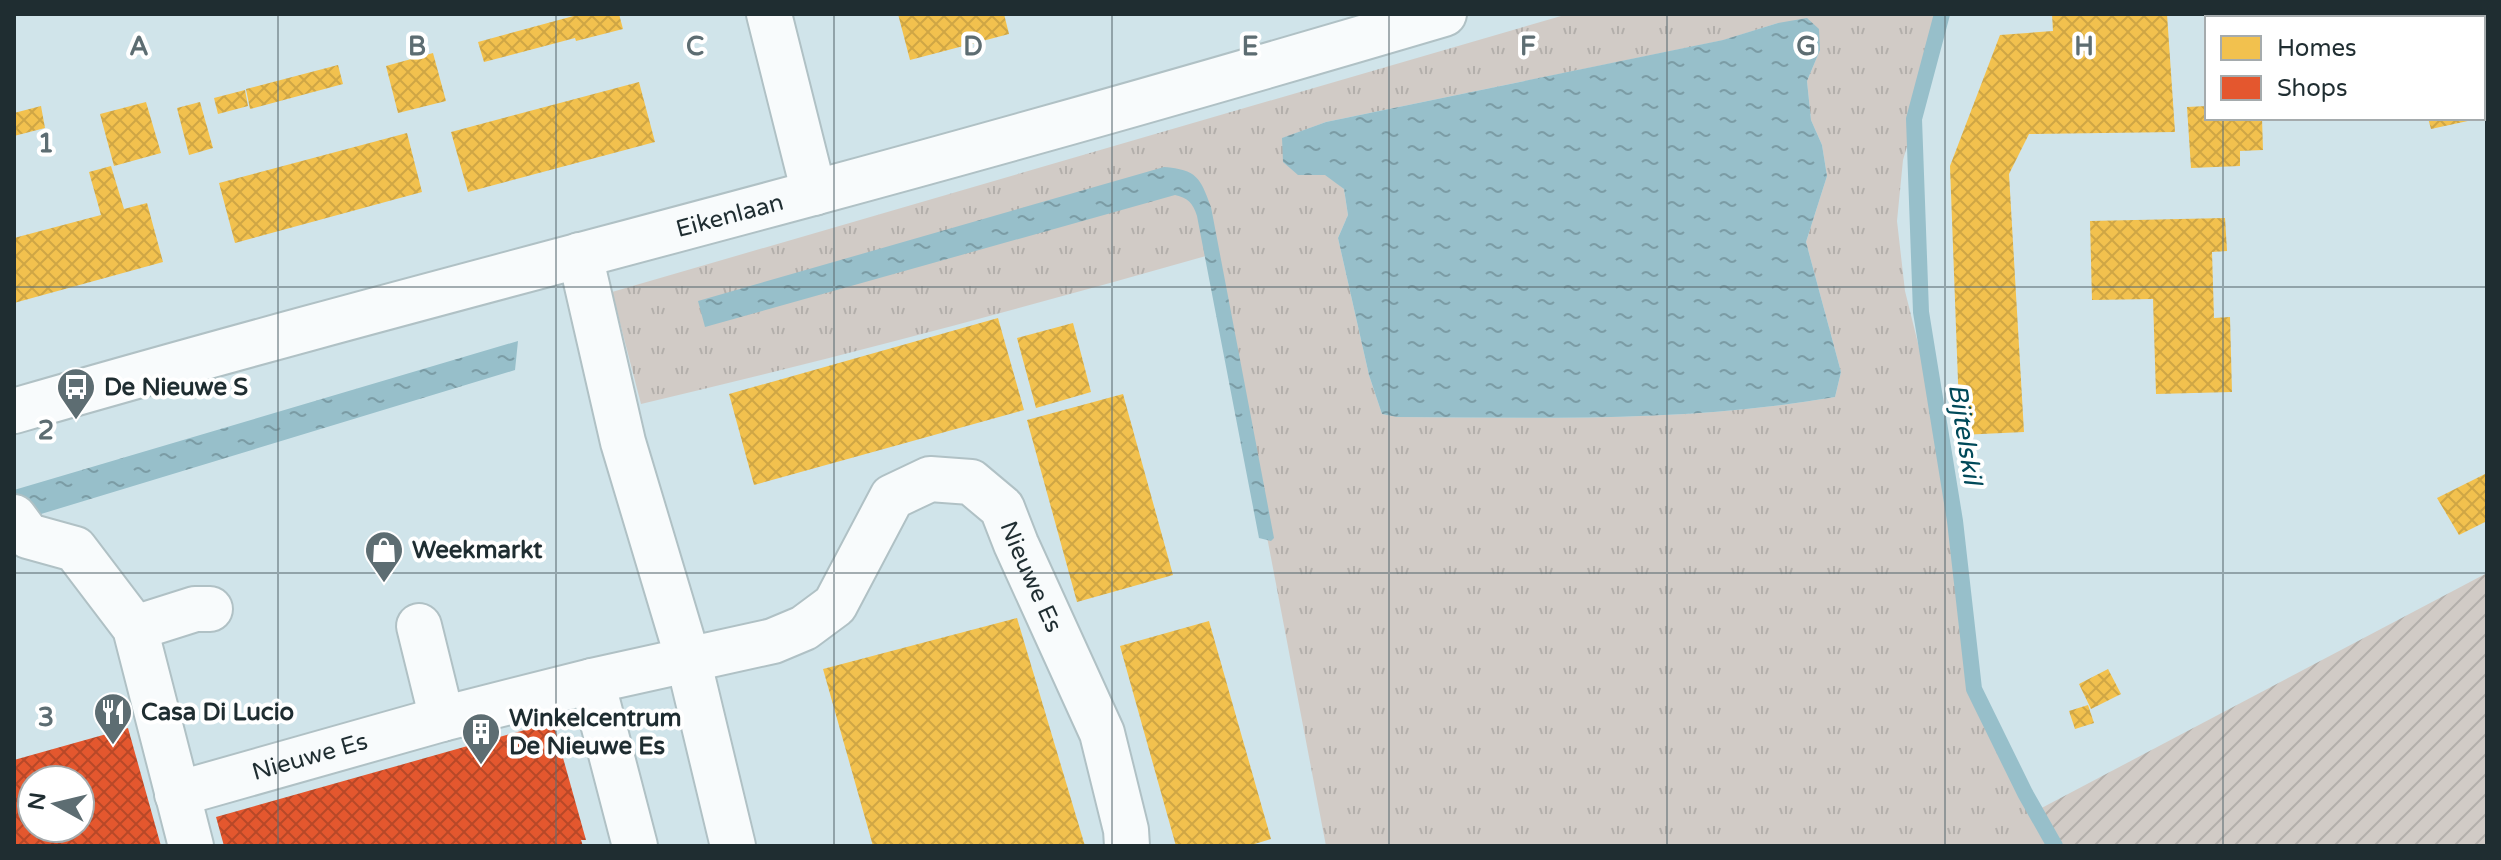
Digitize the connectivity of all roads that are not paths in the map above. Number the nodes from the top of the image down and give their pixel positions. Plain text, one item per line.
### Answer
1 (769, 14) edge
2 (1444, 14) edge
3 (814, 193) junction
4 (580, 255) junction
5 (14, 411) edge
6 (21, 527) edge
7 (210, 609) dead end
8 (419, 626) dead end
9 (135, 628) junction
10 (688, 659) junction
11 (592, 681) junction
12 (442, 719) junction
13 (177, 794) junction
14 (191, 846) edge
15 (635, 846) edge
16 (733, 846) edge
17 (1127, 846) edge

1 - 3 street
2 - 3 street, Eikenlaan
3 - 4 street, Eikenlaan
4 - 5 street, Eikenlaan
4 - 10 street
6 - 9 street
7 - 9 street
8 - 12 street
9 - 13 street
10 - 11 street, Nieuwe Es
10 - 16 street
10 - 17 street, Nieuwe Es
11 - 12 street, Nieuwe Es
11 - 15 street
12 - 13 street, Nieuwe Es
13 - 14 street

